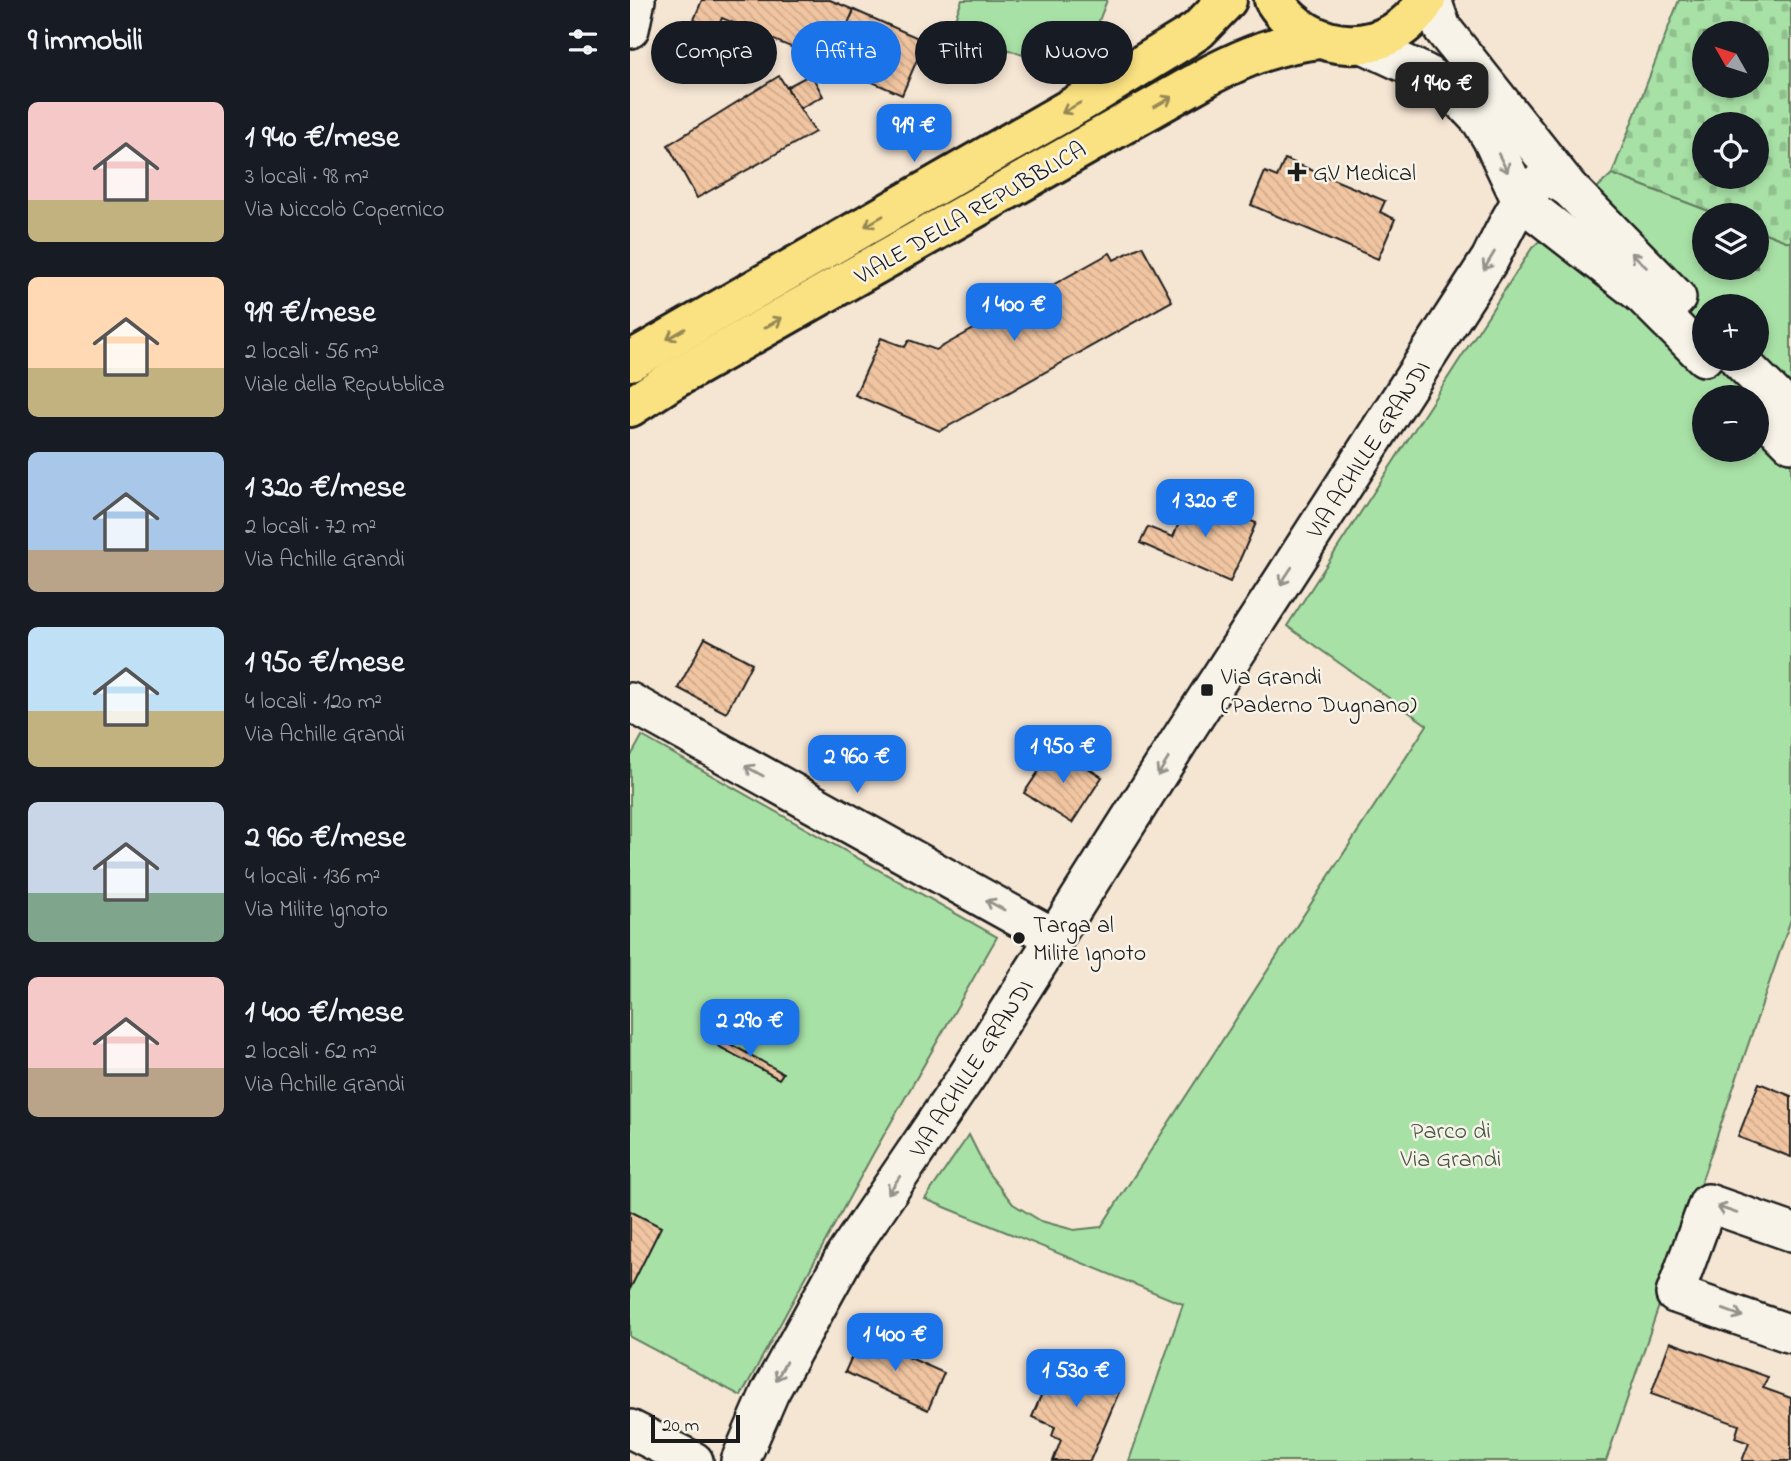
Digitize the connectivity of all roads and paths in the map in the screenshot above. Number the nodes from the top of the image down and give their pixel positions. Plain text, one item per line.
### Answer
1 (636, 0) edge
2 (1227, 0) edge
3 (1275, 0) edge
4 (1426, 0) edge
5 (1432, 0) edge
6 (630, 29) edge
7 (1319, 39) junction
8 (1363, 44) junction
9 (1569, 188) junction
10 (1521, 201) junction
11 (1692, 314) edge
12 (1692, 345) edge
13 (630, 361) edge
14 (1718, 371) edge
15 (1750, 371) edge
16 (1733, 385) edge
17 (630, 407) edge
18 (1791, 412) edge
19 (1769, 421) edge
20 (1791, 443) edge
21 (630, 702) edge
22 (1055, 938) junction
23 (1791, 1232) edge
24 (1791, 1334) edge
25 (630, 1429) edge
26 (694, 1461) edge
27 (740, 1461) edge

1 - 6 street
2 -> 13 main road, VIALE DELLA REPUBBLICA
3 - 7 main road
4 - 8 main road
5 - 9 street
7 - 8 main road
17 -> 7 main road, VIALE DELLA REPUBBLICA
8 -> 10 street
9 - 10 street, VIA ACHILLE GRANDI
11 -> 9 street
10 - 12 street
10 -> 22 street, VIA ACHILLE GRANDI
14 - 16 street
15 - 18 street
19 - 20 street
22 -> 21 street
22 -> 27 street, VIA ACHILLE GRANDI
23 -> 24 street
25 - 26 street

